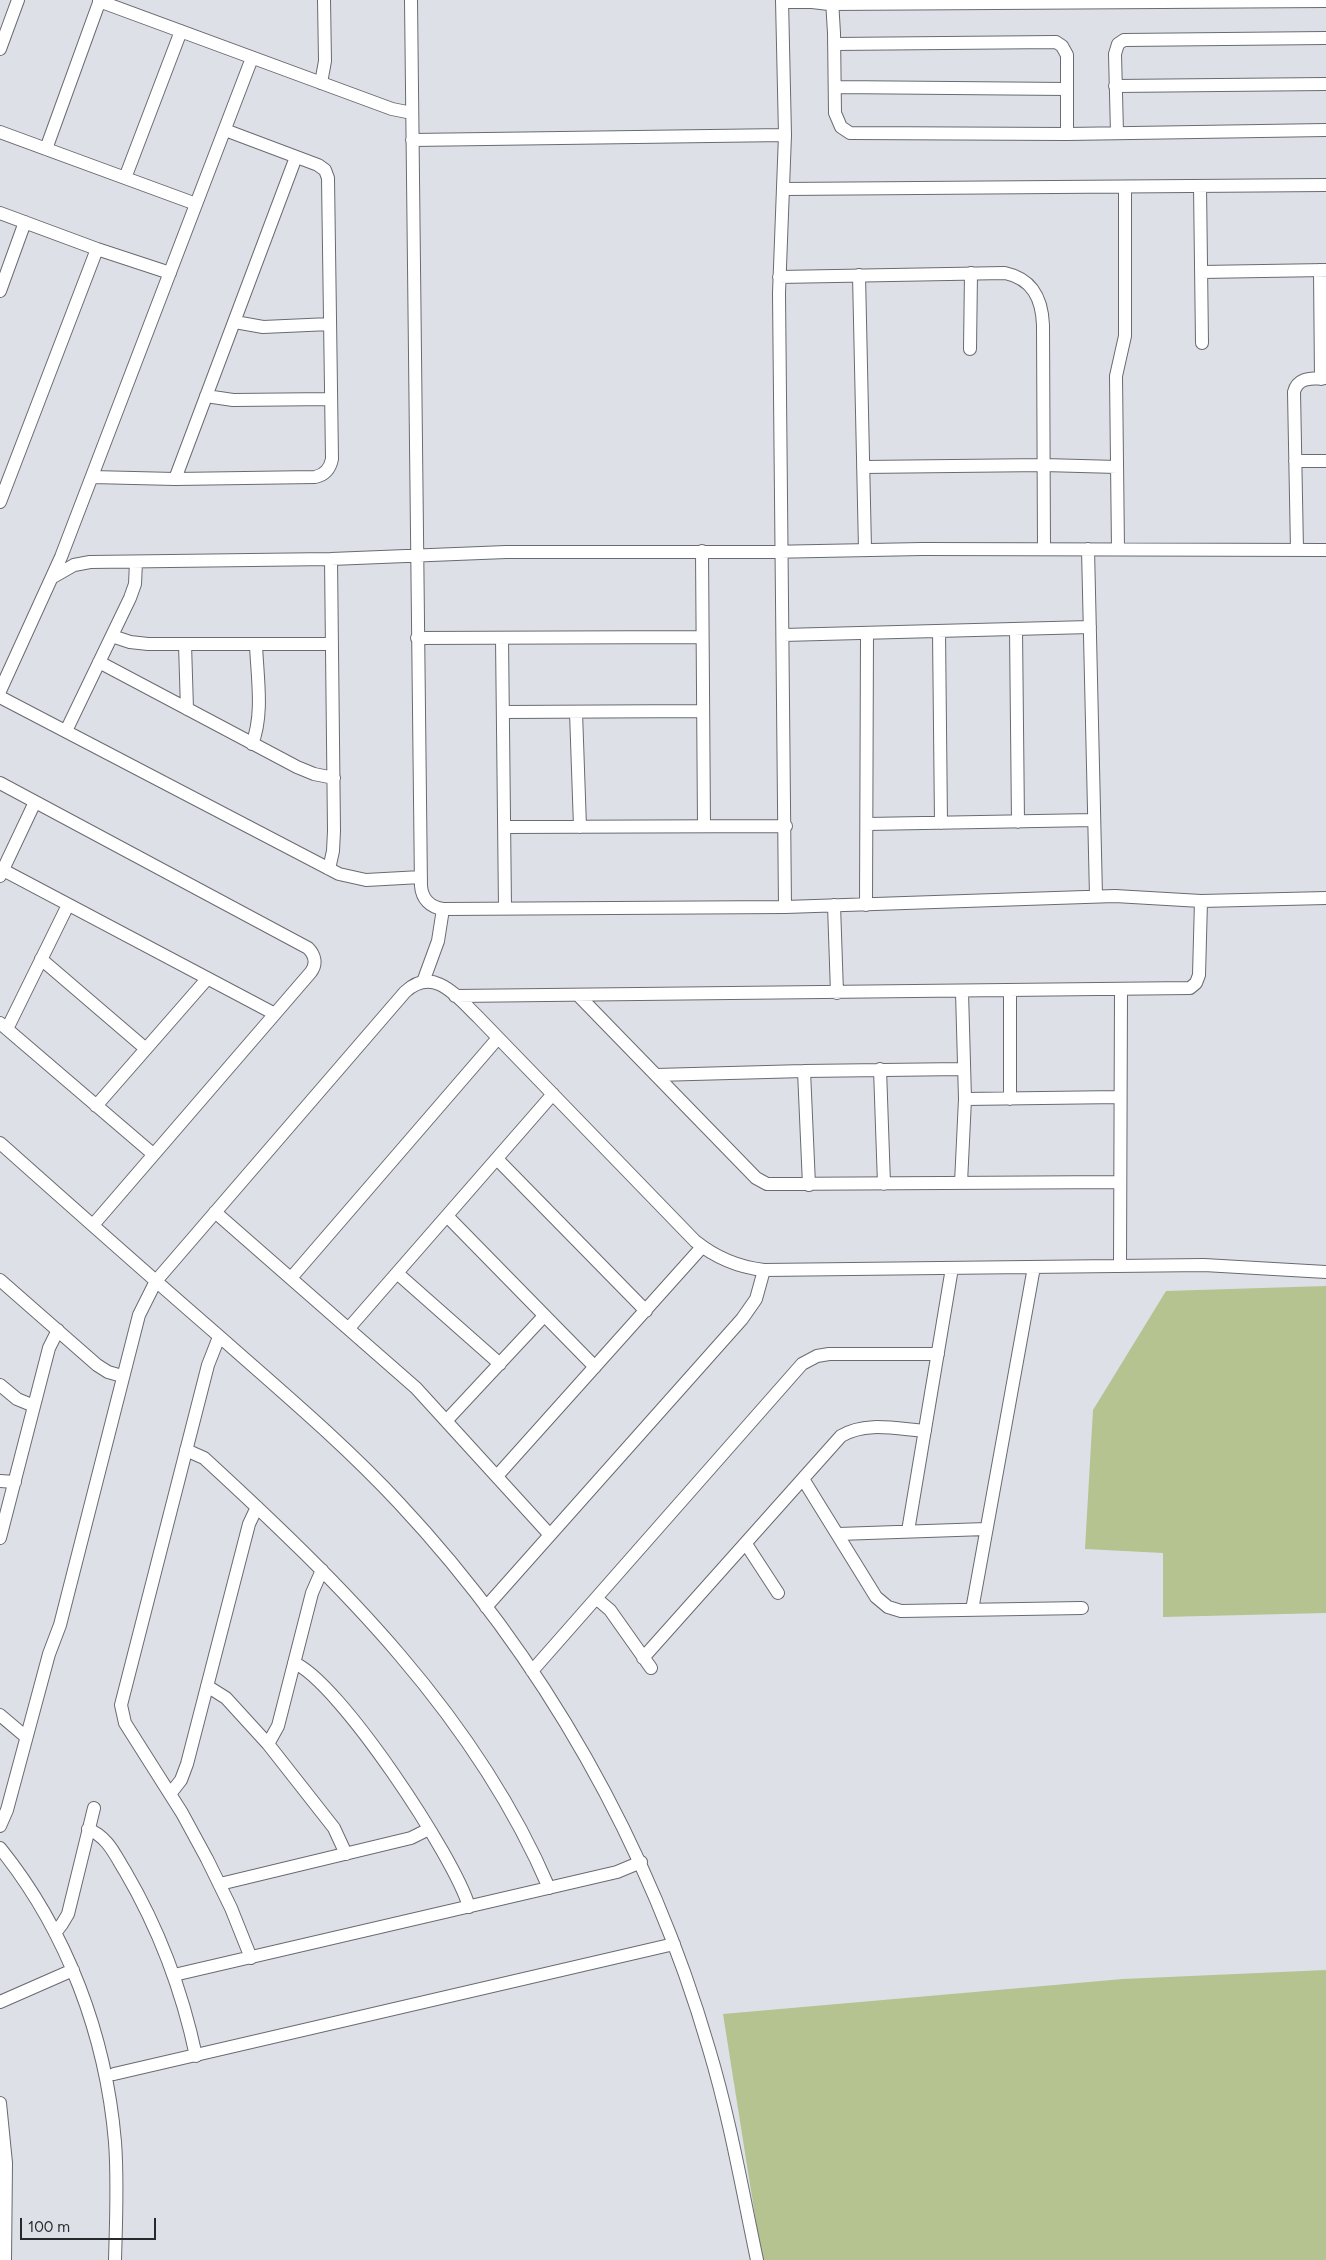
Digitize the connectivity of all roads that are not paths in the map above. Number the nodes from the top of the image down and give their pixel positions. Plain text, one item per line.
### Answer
1 (18, 0) edge
2 (99, 0) edge
3 (324, 0) edge
4 (411, 0) edge
5 (1180, 1) edge
6 (1326, 1) edge
7 (878, 2) edge
8 (923, 2) edge
9 (831, 3) edge
10 (782, 4) edge
11 (181, 31) junction
12 (1326, 38) edge
13 (834, 44) junction
14 (0, 49) edge
15 (252, 58) junction
16 (321, 83) junction
17 (1326, 84) edge
18 (1115, 86) junction
19 (835, 87) junction
20 (1067, 89) junction
21 (412, 113) junction
22 (225, 130) junction
23 (1326, 130) edge
24 (0, 132) edge
25 (1117, 133) junction
26 (1067, 134) junction
27 (785, 135) junction
28 (412, 140) junction
29 (46, 149) junction
30 (296, 156) junction
31 (125, 178) junction
32 (1326, 185) edge
33 (1200, 186) junction
34 (1125, 187) junction
35 (783, 189) junction
36 (196, 204) junction
37 (0, 213) edge
38 (26, 222) junction
39 (97, 249) junction
40 (1323, 270) edge
41 (1201, 272) junction
42 (170, 273) junction
43 (971, 273) junction
44 (859, 276) junction
45 (779, 277) junction
46 (0, 291) edge
47 (235, 322) junction
48 (330, 324) junction
49 (1202, 343) dead end
50 (970, 349) dead end
51 (1323, 379) edge
52 (206, 396) junction
53 (331, 400) junction
54 (1295, 461) junction
55 (1326, 461) edge
56 (1044, 465) junction
57 (863, 467) junction
58 (1117, 467) junction
59 (92, 477) junction
60 (175, 479) junction
61 (1, 498) edge
62 (1088, 548) junction
63 (865, 549) junction
64 (1044, 549) junction
65 (1118, 549) junction
66 (1297, 550) junction
67 (1326, 550) edge
68 (702, 551) junction
69 (782, 551) junction
70 (416, 556) junction
71 (331, 558) junction
72 (136, 562) junction
73 (53, 577) junction
74 (1090, 627) junction
75 (1016, 629) junction
76 (939, 631) junction
77 (866, 633) junction
78 (783, 635) junction
79 (112, 636) junction
80 (702, 637) junction
81 (417, 638) junction
82 (502, 638) junction
83 (186, 644) junction
84 (256, 644) junction
85 (332, 644) junction
86 (99, 662) junction
87 (0, 691) edge
88 (0, 697) edge
89 (187, 709) junction
90 (703, 711) junction
91 (503, 712) junction
92 (576, 712) junction
93 (66, 731) junction
94 (252, 744) junction
95 (334, 778) junction
96 (0, 783) edge
97 (36, 802) junction
98 (1094, 820) junction
99 (1018, 822) junction
100 (941, 823) junction
101 (867, 824) junction
102 (704, 826) junction
103 (786, 826) junction
104 (504, 827) junction
105 (580, 827) junction
106 (329, 870) junction
107 (1, 873) edge
108 (421, 877) junction
109 (1096, 896) junction
110 (1326, 898) edge
111 (1201, 900) junction
112 (68, 905) junction
113 (866, 905) junction
114 (834, 906) junction
115 (785, 907) junction
116 (505, 908) junction
117 (443, 909) junction
118 (41, 959) junction
119 (207, 979) junction
120 (423, 982) junction
121 (1121, 990) junction
122 (1010, 991) junction
123 (962, 992) junction
124 (838, 993) junction
125 (578, 995) junction
126 (455, 996) junction
127 (275, 1014) junction
128 (4, 1026) edge
129 (498, 1038) junction
130 (146, 1049) junction
131 (962, 1069) junction
132 (880, 1070) junction
133 (804, 1071) junction
134 (656, 1075) junction
135 (553, 1094) junction
136 (1120, 1097) junction
137 (965, 1099) junction
138 (1010, 1099) junction
139 (96, 1106) junction
140 (0, 1143) edge
141 (153, 1154) junction
142 (497, 1159) junction
143 (1120, 1182) junction
144 (962, 1183) junction
145 (884, 1184) junction
146 (809, 1185) junction
147 (215, 1212) junction
148 (447, 1216) junction
149 (92, 1225) junction
150 (702, 1247) junction
151 (1120, 1266) junction
152 (1034, 1267) junction
153 (952, 1268) junction
154 (764, 1270) junction
155 (1326, 1272) edge
156 (397, 1273) junction
157 (291, 1278) junction
158 (0, 1280) edge
159 (156, 1280) junction
160 (646, 1311) junction
161 (544, 1316) junction
162 (349, 1328) junction
163 (58, 1330) junction
164 (219, 1337) junction
165 (938, 1354) junction
166 (500, 1364) junction
167 (595, 1367) junction
168 (122, 1376) junction
169 (0, 1385) edge
170 (34, 1406) junction
171 (447, 1420) junction
172 (925, 1431) junction
173 (186, 1450) junction
174 (497, 1476) junction
175 (803, 1479) junction
176 (0, 1482) edge
177 (15, 1482) junction
178 (257, 1507) junction
179 (986, 1529) junction
180 (908, 1531) junction
181 (838, 1534) junction
182 (550, 1535) junction
183 (0, 1538) edge
184 (746, 1544) junction
185 (322, 1570) junction
186 (778, 1593) dead end
187 (597, 1598) junction
188 (486, 1607) junction
189 (1082, 1608) dead end
190 (972, 1610) junction
191 (294, 1663) junction
192 (532, 1670) junction
193 (207, 1686) junction
194 (0, 1715) edge
195 (26, 1737) junction
196 (268, 1744) junction
197 (170, 1794) junction
198 (94, 1808) dead end
199 (0, 1826) edge
200 (88, 1829) junction
201 (429, 1829) junction
202 (0, 1848) edge
203 (346, 1854) junction
204 (640, 1862) junction
205 (220, 1884) junction
206 (549, 1888) junction
207 (469, 1907) junction
208 (54, 1933) junction
209 (674, 1944) junction
210 (251, 1958) junction
211 (72, 1970) junction
212 (174, 1975) junction
213 (0, 2002) edge
214 (196, 2056) junction
215 (114, 2074) dead end
216 (0, 2105) edge
217 (3, 2201) edge
218 (5, 2260) edge
219 (115, 2260) edge
220 (757, 2260) edge

1 - 14 street
2 - 11 street
2 - 29 street
3 - 16 street
4 - 21 street
5 - 6 street
5 - 8 street
7 - 8 street
7 - 9 street
9 - 10 street
9 - 13 street
10 - 27 street
11 - 15 street
11 - 31 street
12 - 18 street
13 - 19 street
13 - 20 street
15 - 16 street
15 - 22 street
16 - 21 street
17 - 18 street
18 - 25 street
19 - 20 street
19 - 26 street
20 - 26 street
21 - 28 street
22 - 30 street
22 - 36 street
23 - 25 street
24 - 29 street
25 - 26 street
27 - 28 street
27 - 35 street
28 - 70 street
29 - 31 street
30 - 47 street
30 - 48 street
31 - 36 street
32 - 33 street
33 - 34 street
33 - 41 street
34 - 35 street
34 - 58 street
35 - 45 street
36 - 42 street
37 - 38 street
38 - 39 street
38 - 46 street
39 - 42 street
39 - 61 street
40 - 41 street
40 - 51 street
41 - 49 street
42 - 59 street
43 - 44 street
43 - 50 street
43 - 56 street
44 - 45 street
44 - 57 street
45 - 69 street
47 - 48 street
47 - 52 street
48 - 53 street
51 - 54 street
52 - 53 street
52 - 60 street
53 - 60 street
54 - 55 street
54 - 66 street
56 - 57 street
56 - 58 street
56 - 64 street
57 - 63 street
58 - 65 street
59 - 60 street
59 - 73 street
62 - 64 street
62 - 65 street
62 - 74 street
63 - 64 street
63 - 69 street
65 - 66 street
66 - 67 street
68 - 69 street
68 - 70 street
68 - 80 street
69 - 78 street
70 - 71 street
70 - 81 street
71 - 72 street
71 - 85 street
72 - 73 street
72 - 79 street
73 - 87 street
74 - 75 street
74 - 98 street
75 - 76 street
75 - 99 street
76 - 77 street
76 - 100 street
77 - 78 street
77 - 101 street
78 - 103 street
79 - 83 street
79 - 86 street
80 - 82 street
80 - 90 street
81 - 82 street
81 - 108 street
82 - 91 street
83 - 84 street
83 - 89 street
84 - 85 street
84 - 94 street
85 - 95 street
86 - 89 street
86 - 93 street
88 - 93 street
89 - 94 street
90 - 92 street
90 - 102 street
91 - 92 street
91 - 104 street
92 - 105 street
93 - 106 street
94 - 95 street
95 - 106 street
96 - 97 street
97 - 107 street
97 - 127 street
98 - 99 street
98 - 109 street
99 - 100 street
100 - 101 street
101 - 113 street
102 - 103 street
102 - 105 street
103 - 115 street
104 - 105 street
104 - 116 street
106 - 108 street
107 - 112 street
108 - 117 street
109 - 111 street
109 - 113 street
110 - 111 street
111 - 121 street
112 - 118 street
112 - 119 street
113 - 114 street
114 - 115 street
114 - 124 street
115 - 116 street
116 - 117 street
117 - 120 street
118 - 128 street
118 - 130 street
119 - 127 street
119 - 130 street
120 - 126 street
120 - 147 street
121 - 122 street
121 - 136 street
122 - 123 street
122 - 138 street
123 - 124 street
123 - 131 street
124 - 125 street
125 - 126 street
125 - 134 street
126 - 129 street
127 - 141 street
128 - 139 street
129 - 135 street
129 - 157 street
130 - 139 street
131 - 132 street
131 - 137 street
132 - 133 street
132 - 145 street
133 - 134 street
133 - 146 street
134 - 146 street
135 - 142 street
135 - 150 street
136 - 138 street
136 - 143 street
137 - 138 street
137 - 144 street
139 - 141 street
140 - 149 street
141 - 149 street
142 - 148 street
142 - 160 street
143 - 144 street
143 - 151 street
144 - 145 street
145 - 146 street
147 - 157 street
147 - 159 street
148 - 156 street
148 - 161 street
149 - 159 street
150 - 154 street
150 - 160 street
151 - 152 street
151 - 155 street
152 - 153 street
152 - 179 street
153 - 154 street
153 - 165 street
154 - 182 street
156 - 162 street
156 - 166 street
157 - 162 street
158 - 163 street
159 - 164 street
159 - 168 street
160 - 167 street
161 - 166 street
161 - 167 street
162 - 171 street
163 - 168 street
163 - 170 street
164 - 173 street
164 - 188 street
165 - 172 street
165 - 187 street
166 - 171 street
167 - 174 street
168 - 195 street
169 - 170 street
170 - 177 street
171 - 174 street
172 - 175 street
172 - 180 street
173 - 178 street
173 - 197 street
174 - 182 street
175 - 181 street
175 - 184 street
176 - 177 street
177 - 183 street
178 - 185 street
178 - 193 street
179 - 180 street
179 - 190 street
180 - 181 street
181 - 190 street
182 - 188 street
184 - 186 street
184 - 187 street
185 - 191 street
185 - 206 street
187 - 192 street
188 - 192 street
189 - 190 street
191 - 196 street
191 - 201 street
192 - 204 street
193 - 196 street
193 - 197 street
194 - 195 street
195 - 199 street
196 - 203 street
197 - 205 street
198 - 200 street
200 - 208 street
200 - 212 street
201 - 203 street
201 - 207 street
202 - 208 street
203 - 205 street
204 - 206 street
204 - 209 street
205 - 210 street
206 - 207 street
207 - 210 street
208 - 211 street
209 - 214 street
209 - 220 street
210 - 212 street
211 - 213 street
211 - 219 street
212 - 214 street
214 - 215 street
216 - 217 street
217 - 218 street

